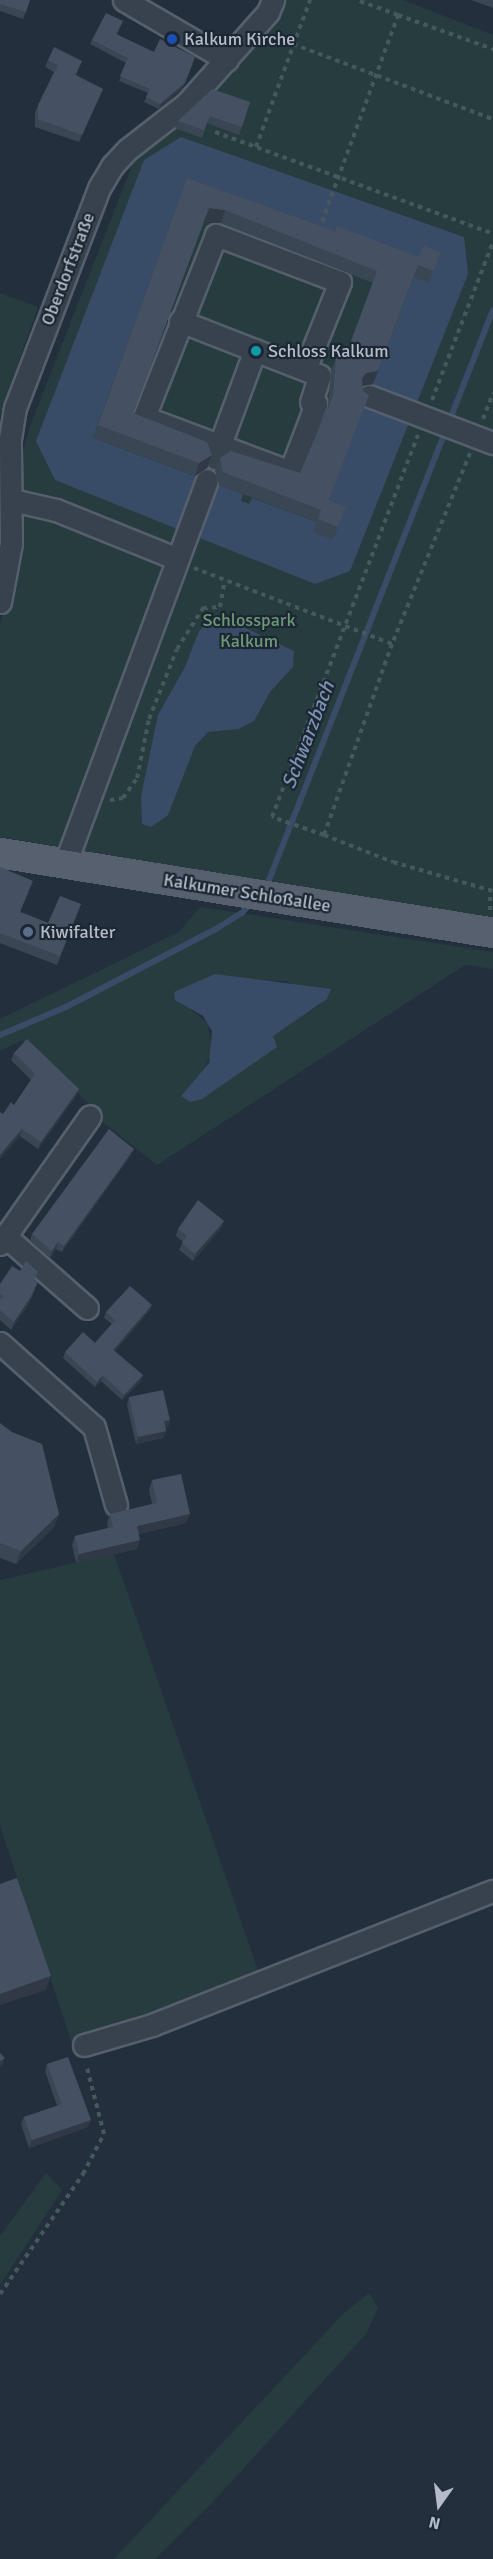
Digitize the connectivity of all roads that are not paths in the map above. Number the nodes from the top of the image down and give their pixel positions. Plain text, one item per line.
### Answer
1 (124, 0) edge
2 (273, 0) edge
3 (227, 60) junction
4 (180, 321) junction
5 (255, 350) junction
6 (318, 374) junction
7 (369, 396) edge
8 (476, 436) edge
9 (217, 452) junction
10 (207, 480) dead end
11 (12, 500) junction
12 (177, 559) junction
13 (0, 602) edge
14 (0, 853) edge
15 (65, 864) junction
16 (491, 922) edge
17 (90, 1116) dead end
18 (3, 1240) edge
19 (87, 1308) dead end
20 (0, 1342) edge
21 (116, 1505) dead end
22 (493, 1892) edge
23 (84, 2045) road end

1 - 3 street
2 - 3 street, Oberdorfstraße
3 - 11 street, Oberdorfstraße
4 - 5 street
4 - 6 street
4 - 9 street
5 - 6 street
5 - 9 street
6 - 9 street
7 - 8 street
10 - 12 street
11 - 12 street
11 - 13 street, Oberdorfstraße
12 - 15 street
14 - 15 main road, Kalkumer Schloßallee
15 - 16 main road, Kalkumer Schloßallee
17 - 18 street
18 - 19 street
20 - 21 street
22 - 23 street

